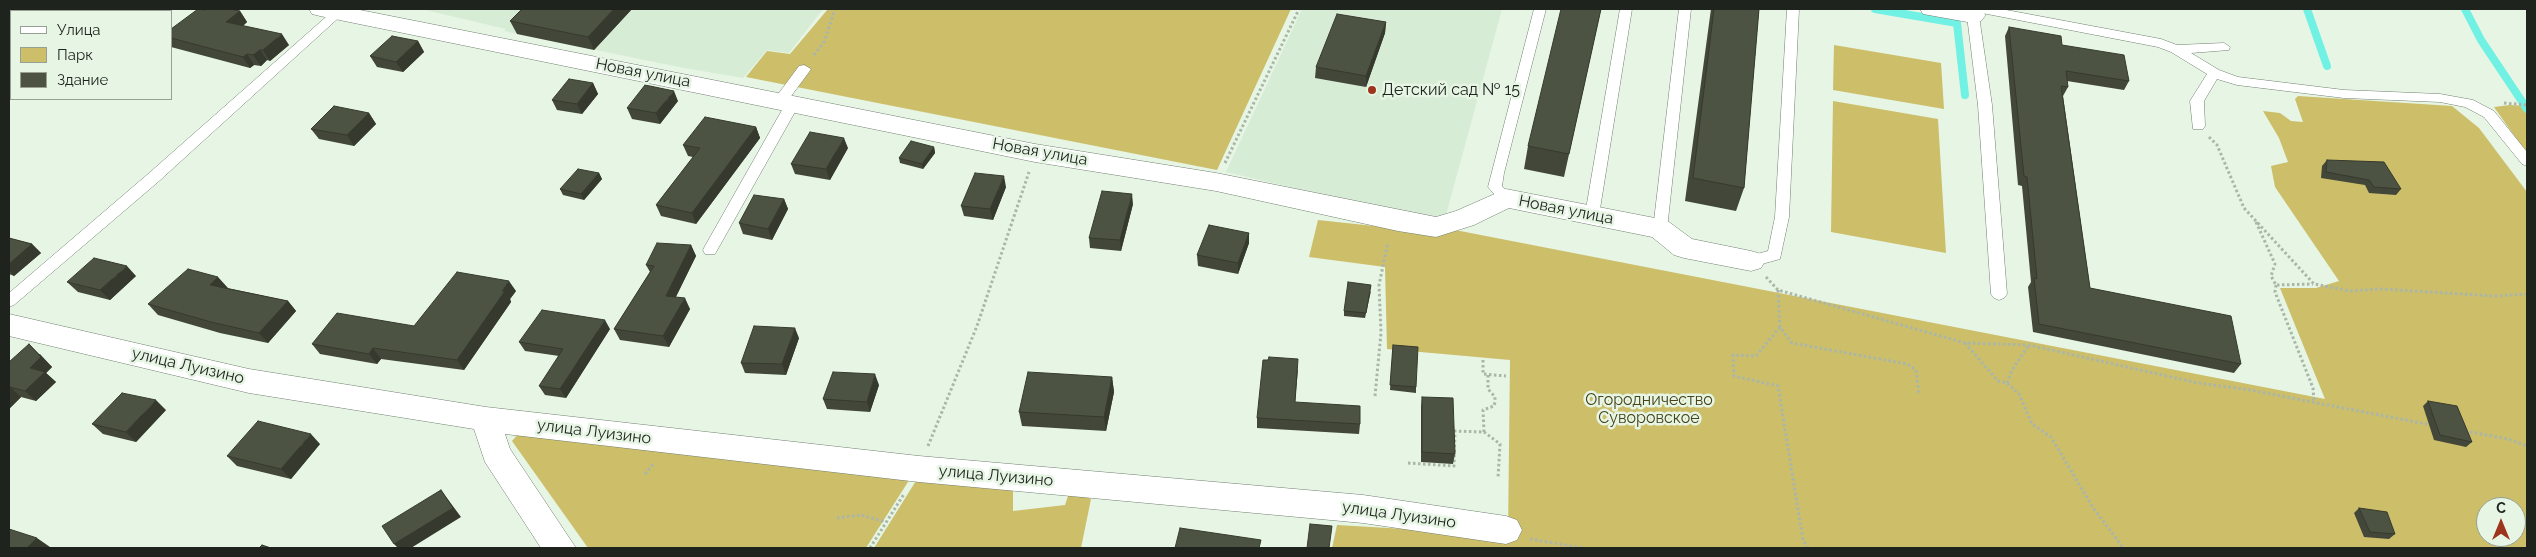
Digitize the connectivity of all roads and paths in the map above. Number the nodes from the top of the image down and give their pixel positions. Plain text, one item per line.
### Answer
1 (835, 9) edge
2 (1299, 9) edge
3 (1540, 9) edge
4 (1626, 9) edge
5 (1685, 9) edge
6 (1793, 9) edge
7 (1931, 9) edge
8 (329, 10) edge
9 (1976, 11) edge
10 (2224, 47) dead end
11 (2176, 49) junction
12 (804, 69) joint
13 (2214, 73) junction
14 (787, 102) junction
15 (2516, 104) dead end
16 (2527, 105) edge
17 (2198, 126) joint
18 (1035, 153) junction
19 (2527, 161) edge
20 (1216, 182) junction
21 (1506, 198) junction
22 (1592, 215) junction
23 (1398, 221) junction
24 (2256, 221) junction
25 (1660, 229) junction
26 (710, 250) dead end
27 (1751, 261) junction
28 (2314, 284) junction
29 (2276, 285) junction
30 (1778, 290) junction
31 (1999, 294) dead end
32 (2527, 294) edge
33 (9, 301) edge
34 (9, 325) edge
35 (1780, 326) junction
36 (1965, 343) junction
37 (2029, 346) junction
38 (1483, 360) dead end
39 (1488, 375) junction
40 (1506, 376) dead end
41 (2007, 383) junction
42 (1375, 396) dead end
43 (1919, 396) dead end
44 (2314, 402) junction
45 (486, 419) junction
46 (2435, 426) edge
47 (2462, 431) edge
48 (1484, 432) junction
49 (2527, 446) edge
50 (1408, 463) dead end
51 (918, 469) junction
52 (1498, 478) dead end
53 (837, 518) dead end
54 (886, 522) junction
55 (1506, 530) joint
56 (560, 548) edge
57 (870, 548) edge
58 (1583, 548) edge
59 (1808, 548) edge
60 (2123, 548) edge

1 - 12 path
2 - 20 path
3 - 21 lane
4 - 22 lane
5 - 25 lane
6 - 27 lane
7 - 9 street
8 - 14 street, Новая улица
8 - 33 lane
9 - 11 lane
9 - 31 lane
10 - 11 lane
11 - 13 lane
12 - 14 lane
13 - 17 lane
13 - 19 lane
14 - 18 street, Новая улица
14 - 26 lane
15 - 16 path
17 - 24 path
18 - 20 street, Новая улица
18 - 51 path
20 - 23 street, Новая улица
21 - 22 street, Новая улица
21 - 23 street, Новая улица
22 - 25 street, Новая улица
23 - 42 path
24 - 28 path
24 - 29 path
25 - 27 street, Новая улица
27 - 30 path
28 - 29 path
28 - 32 path
29 - 44 path
30 - 35 path
30 - 36 path
34 - 45 street, улица Луизино
35 - 43 path
35 - 59 path
36 - 37 path
36 - 41 path
37 - 41 path
37 - 44 path
38 - 39 path
39 - 40 path
39 - 48 path
41 - 60 path
44 - 46 path
45 - 51 street, улица Луизино
45 - 56 street
47 - 49 path
48 - 50 path
48 - 52 path
51 - 54 path
51 - 55 street, улица Луизино
53 - 54 path
54 - 57 path
55 - 58 path

